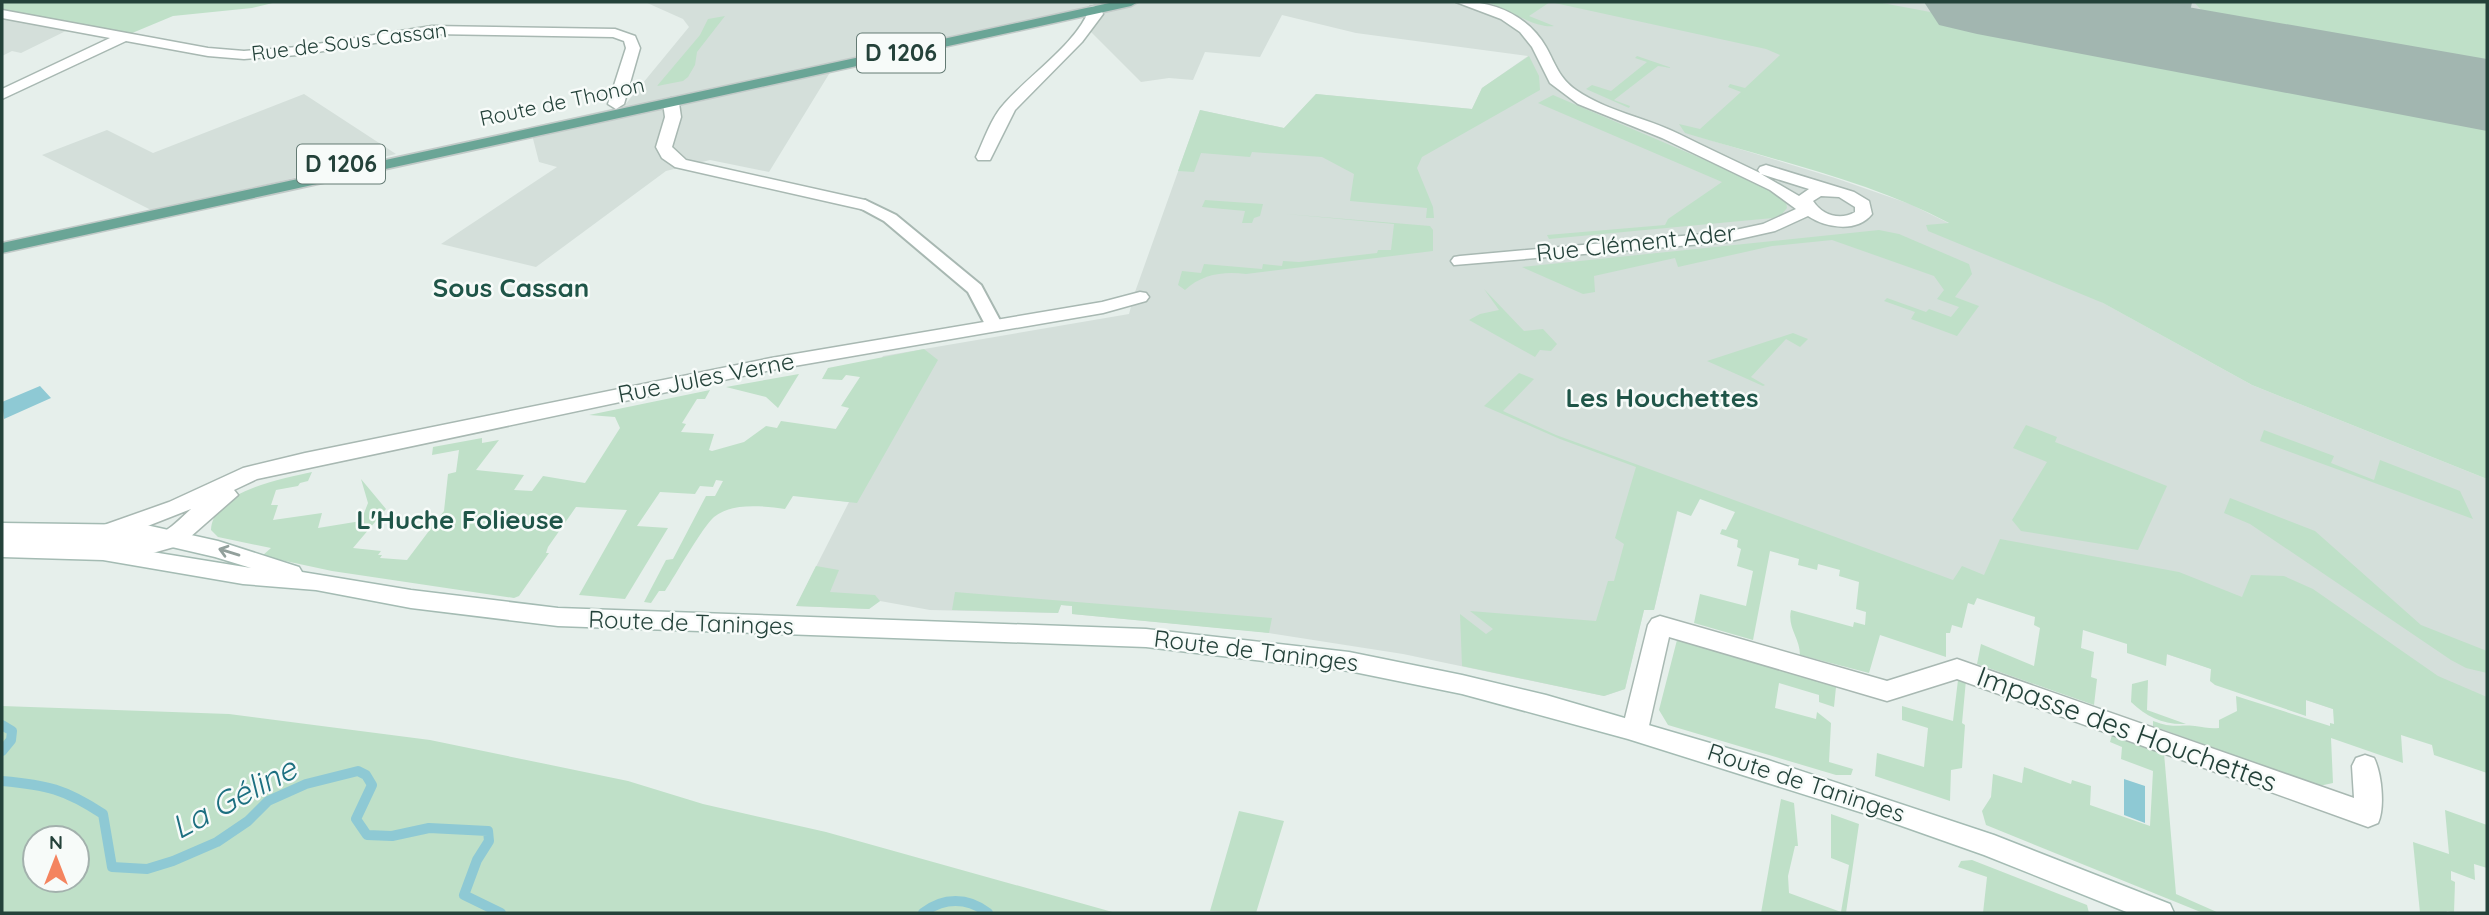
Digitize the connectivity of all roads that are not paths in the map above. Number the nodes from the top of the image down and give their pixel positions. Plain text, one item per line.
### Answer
1 (1131, 2) edge
2 (1463, 2) edge
3 (1098, 6) edge
4 (2, 14) edge
5 (125, 36) junction
6 (2, 95) edge
7 (676, 97) junction
8 (616, 104) junction
9 (1663, 133) junction
10 (984, 157) dead end
11 (1831, 191) junction
12 (865, 205) joint
13 (1808, 209) junction
14 (1847, 221) junction
15 (1717, 238) junction
16 (2, 241) edge
17 (2, 248) edge
18 (1460, 261) dead end
19 (1145, 301) dead end
20 (994, 326) junction
21 (274, 467) junction
22 (2, 531) edge
23 (112, 531) junction
24 (173, 539) junction
25 (2, 544) edge
26 (2, 549) edge
27 (316, 582) junction
28 (1635, 730) junction
29 (2365, 766) dead end
30 (2160, 913) edge

1 - 3 main road, Route de Thonon / D 1206
2 - 9 street
3 - 7 main road, Route de Thonon / D 1206
3 - 10 street
4 - 5 street, Rue de Sous Cassan
5 - 6 street
5 - 8 street, Rue de Sous Cassan
7 - 8 main road, Route de Thonon / D 1206
7 - 12 street
7 - 17 main road, Route de Thonon / D 1206
8 - 16 main road, Route de Thonon / D 1206
9 - 11 street
9 - 13 street
11 - 13 street, Rue Clément Ader
11 - 14 street
12 - 20 street
13 - 14 street
13 - 15 street, Rue Clément Ader
14 - 15 street
15 - 18 street, Rue Clément Ader
19 - 20 street, Rue Jules Verne
20 - 21 street, Rue Jules Verne
21 - 23 street, Rue Jules Verne
21 - 24 street, Rue Jules Verne
22 - 23 street, Route de Taninges
23 - 24 street, Route de Taninges
24 - 25 street, Rue Jules Verne
27 -> 24 street, Route de Taninges
26 - 27 street, Route de Taninges
27 - 28 street, Route de Taninges
28 - 29 street, Impasse des Houchettes
28 - 30 street, Route de Taninges

